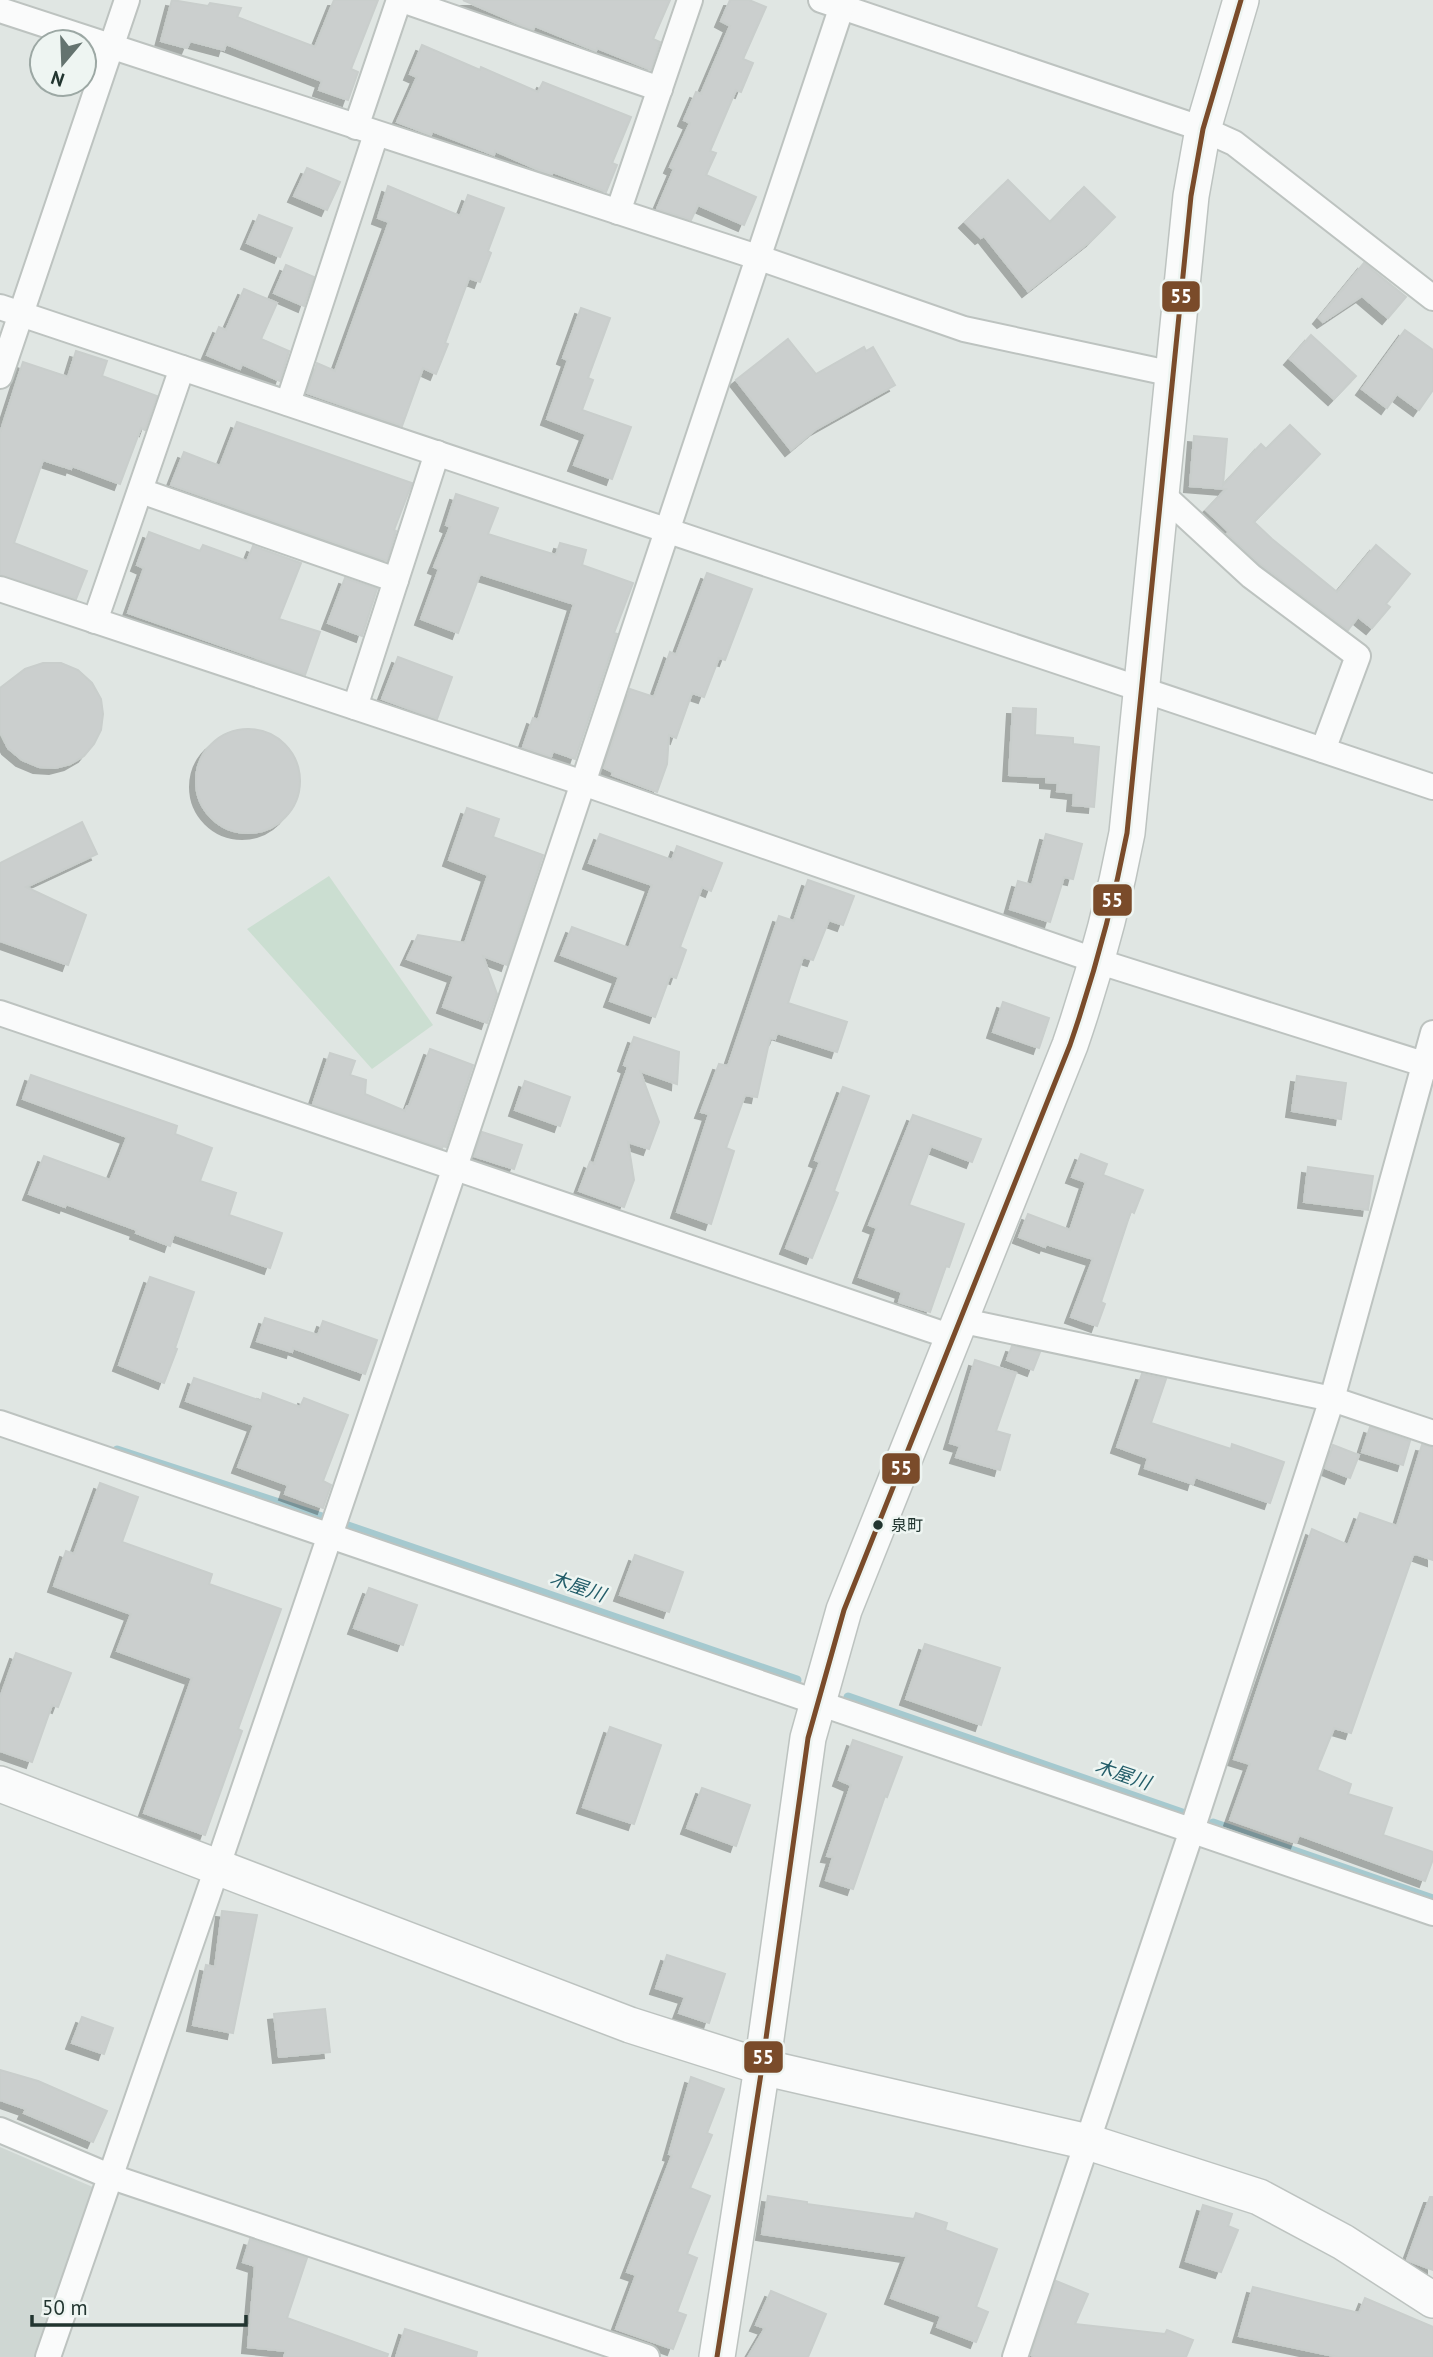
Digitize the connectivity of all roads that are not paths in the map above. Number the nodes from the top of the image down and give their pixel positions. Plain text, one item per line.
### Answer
1 (127, 0) edge
2 (401, 0) edge
3 (690, 0) edge
4 (1241, 0) edge
5 (836, 2) edge
6 (0, 10) edge
7 (111, 47) junction
8 (660, 89) junction
9 (1203, 129) junction
10 (366, 130) junction
11 (618, 212) junction
12 (757, 257) junction
13 (1433, 298) edge
14 (11, 310) edge
15 (183, 368) junction
16 (1173, 374) junction
17 (0, 376) edge
18 (288, 403) junction
19 (437, 453) junction
20 (141, 491) junction
21 (1161, 493) junction
22 (667, 530) junction
23 (396, 580) junction
24 (0, 589) edge
25 (95, 621) junction
26 (1142, 689) junction
27 (355, 707) junction
28 (1323, 750) junction
29 (583, 783) junction
30 (1433, 787) edge
31 (1097, 961) junction
32 (0, 1013) edge
33 (1433, 1033) edge
34 (1429, 1065) edge
35 (454, 1167) junction
36 (956, 1329) junction
37 (1332, 1399) junction
38 (0, 1423) edge
39 (1433, 1433) edge
40 (329, 1534) junction
41 (817, 1704) junction
42 (0, 1784) edge
43 (1192, 1830) junction
44 (217, 1868) junction
45 (1433, 1913) edge
46 (762, 2067) junction
47 (0, 2130) edge
48 (1088, 2142) junction
49 (109, 2176) junction
50 (1433, 2300) edge
51 (48, 2357) edge
52 (647, 2357) edge
53 (717, 2357) edge
54 (1015, 2357) edge

1 - 7 street
2 - 8 street
2 - 10 street
3 - 8 street
4 - 9 street
5 - 9 street
5 - 12 street
6 - 7 street
7 - 10 street
7 - 14 street
8 - 11 street
9 - 13 street
9 - 16 street
10 - 11 street
10 - 18 street
11 - 12 street
12 - 16 street
12 - 22 street
14 - 15 street
14 - 17 street
15 - 18 street
15 - 20 street
16 - 21 street
18 - 19 street
19 - 22 street
19 - 23 street
20 - 23 street
20 - 25 street
21 - 26 street
21 - 28 street
22 - 26 street
22 - 29 street
23 - 27 street
24 - 25 street
25 - 27 street
26 - 28 street
26 - 31 street
27 - 29 street
28 - 30 street
29 - 31 street
29 - 35 street
31 - 34 street
31 - 36 street
32 - 35 street
33 - 34 street
34 - 37 street
35 - 36 street
35 - 40 street
36 - 37 street
36 - 41 street
37 - 39 street
37 - 43 street
38 - 40 street
40 - 41 street
40 - 44 street
41 - 43 street
41 - 46 street
42 - 44 street
43 - 45 street
43 - 48 street
44 - 46 street
44 - 49 street
46 - 48 street
46 - 53 street
47 - 49 street
48 - 50 street
48 - 54 street
49 - 51 street
49 - 52 street

